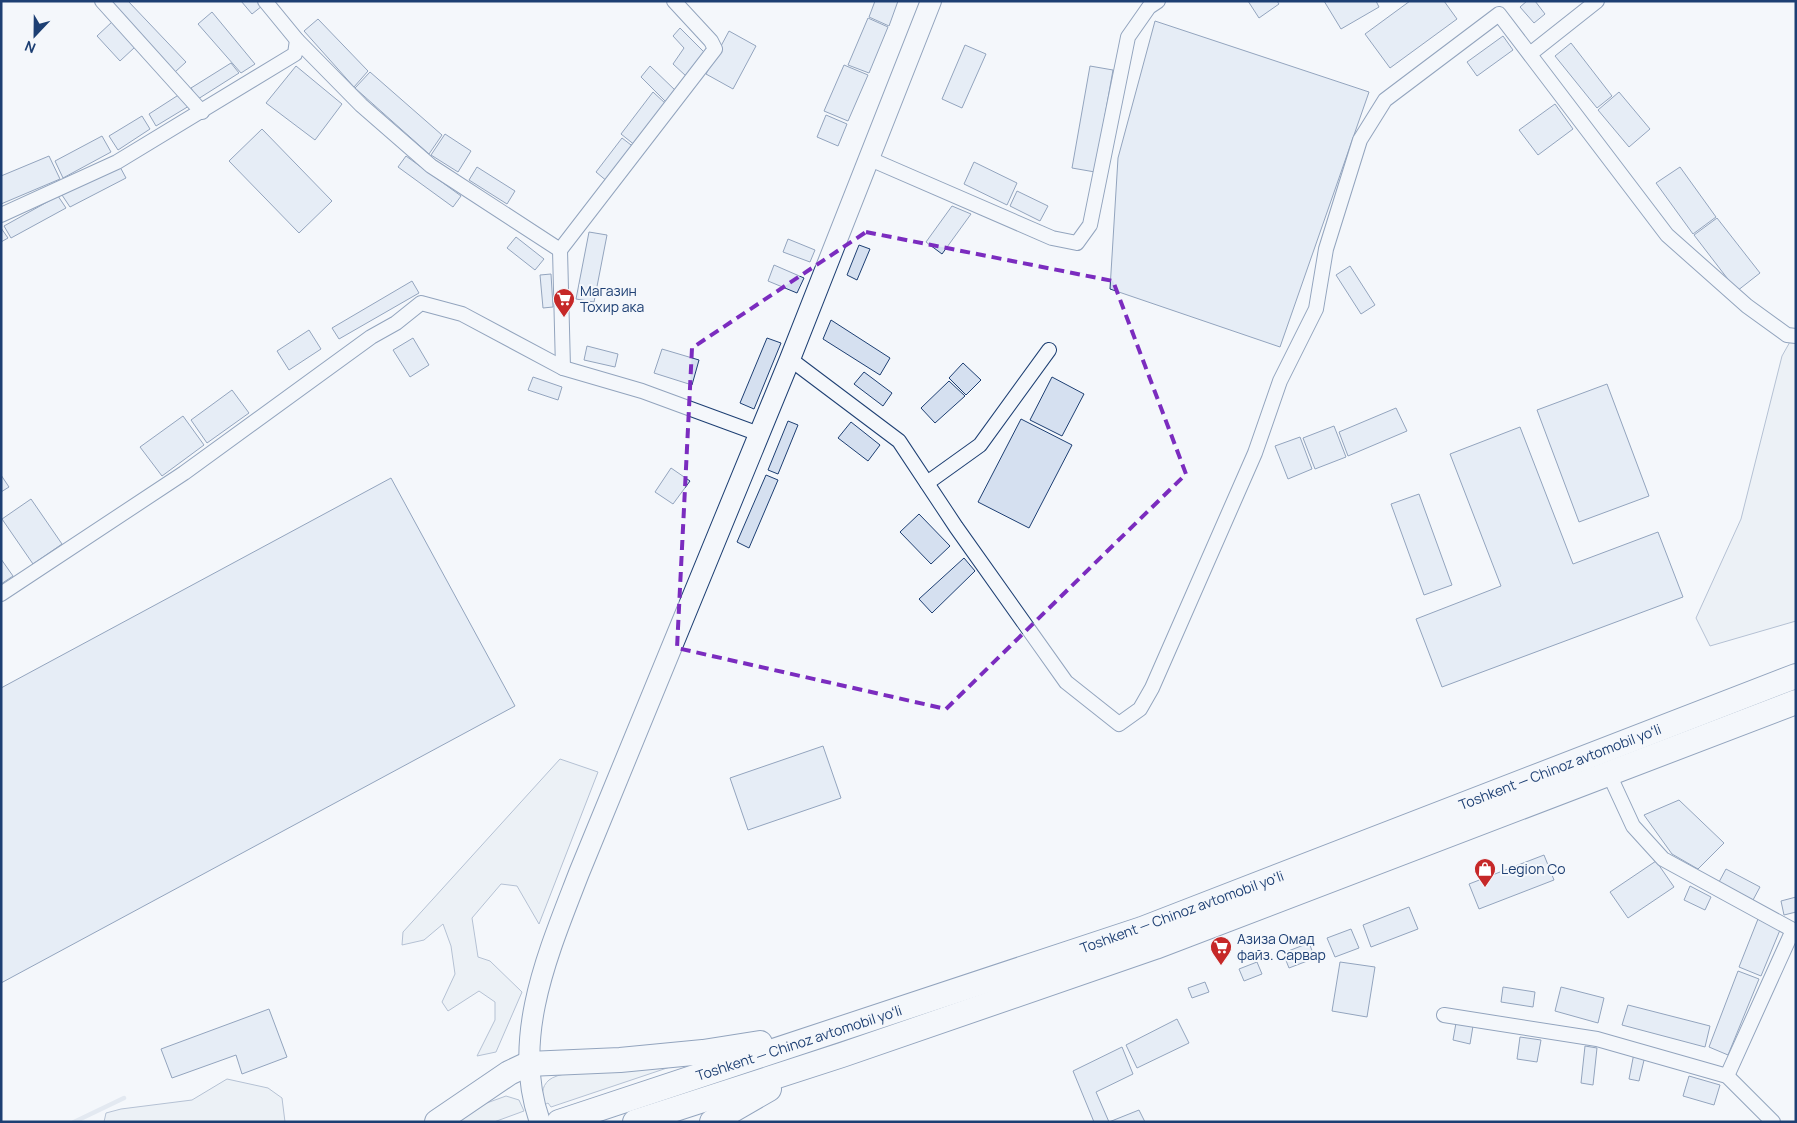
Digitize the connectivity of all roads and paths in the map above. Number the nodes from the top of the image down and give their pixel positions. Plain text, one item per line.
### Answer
1 (102, 1) edge
2 (265, 1) edge
3 (674, 1) edge
4 (931, 1) edge
5 (1158, 1) edge
6 (1597, 1) edge
7 (297, 40) junction
8 (1530, 54) junction
9 (202, 112) junction
10 (870, 159) junction
11 (1, 215) edge
12 (560, 250) junction
13 (1796, 336) edge
14 (1049, 350) dead end
15 (790, 359) junction
16 (563, 368) junction
17 (759, 434) junction
18 (927, 483) junction
19 (1, 594) edge
20 (1796, 676) edge
21 (1796, 702) edge
22 (1609, 774) junction
23 (1794, 930) edge
24 (1444, 1015) dead end
25 (831, 1032) junction
26 (842, 1055) junction
27 (519, 1068) junction
28 (1727, 1076) junction
29 (437, 1122) edge
30 (540, 1122) edge
31 (560, 1122) edge
32 (635, 1122) edge
33 (712, 1122) edge
34 (1773, 1122) edge

1 - 9 street
2 - 7 street
3 - 12 street
4 - 10 main road
5 - 10 street
6 - 8 street
7 - 9 street
7 - 12 street
8 - 13 street
8 - 18 street
9 - 11 street
10 - 15 main road
12 - 16 street
14 - 18 street
15 - 17 main road
15 - 18 street
16 - 17 street
16 - 19 street
17 - 27 main road
20 - 25 highway, Toshkent — Chinoz avtomobil yoʻli
21 - 22 highway, Toshkent — Chinoz avtomobil yoʻli
22 - 23 street
22 - 26 highway, Toshkent — Chinoz avtomobil yoʻli
23 - 28 street
24 - 28 street
25 - 27 highway
25 - 31 highway, Toshkent — Chinoz avtomobil yoʻli
26 - 32 highway, Toshkent — Chinoz avtomobil yoʻli
26 - 33 highway
27 - 29 highway
27 - 30 main road
28 - 34 street

